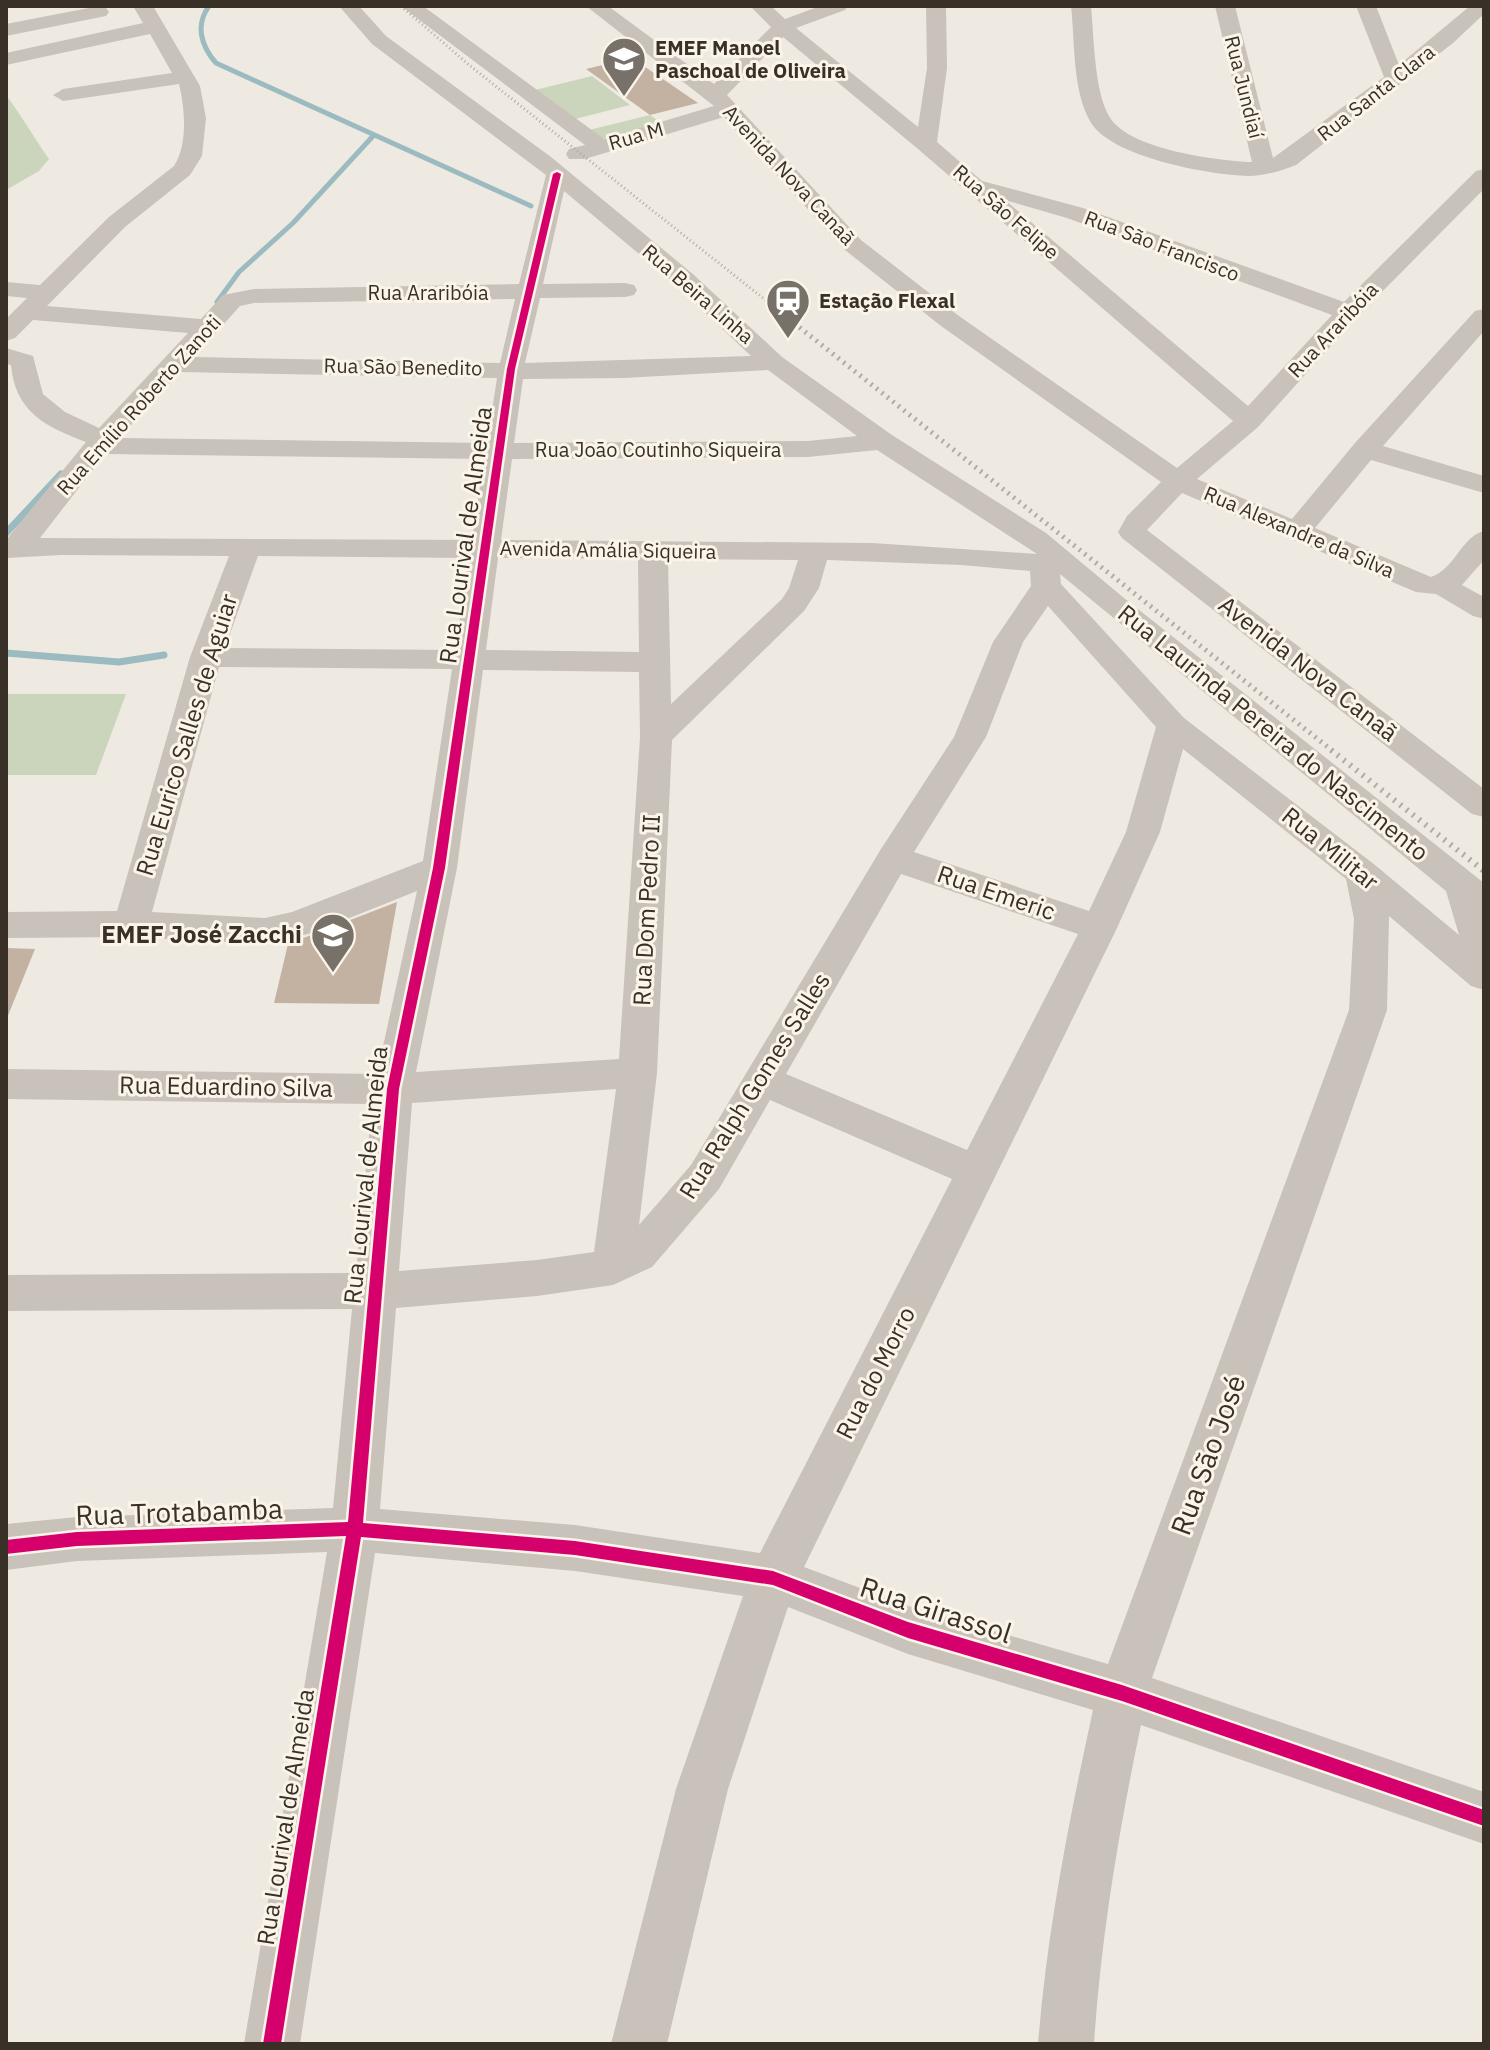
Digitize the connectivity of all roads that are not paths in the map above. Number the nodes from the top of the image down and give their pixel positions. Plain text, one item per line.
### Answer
1 (140, 6) edge
2 (349, 6) edge
3 (411, 6) edge
4 (596, 6) edge
5 (760, 6) edge
6 (838, 6) edge
7 (936, 6) edge
8 (1081, 6) edge
9 (1225, 6) edge
10 (1366, 6) edge
11 (1481, 6) edge
12 (154, 27) junction
13 (782, 27) junction
14 (6, 30) edge
15 (6, 59) edge
16 (185, 77) junction
17 (1395, 79) junction
18 (63, 95) dead end
19 (722, 102) junction
20 (926, 144) junction
21 (600, 146) junction
22 (550, 168) junction
23 (1264, 168) junction
24 (1484, 176) edge
25 (975, 185) junction
26 (6, 289) edge
27 (625, 290) dead end
28 (530, 292) junction
29 (46, 293) junction
30 (232, 300) joint
31 (27, 312) junction
32 (1348, 312) junction
33 (1484, 316) edge
34 (208, 327) junction
35 (6, 333) edge
36 (6, 356) edge
37 (773, 362) junction
38 (176, 364) junction
39 (511, 369) junction
40 (1249, 421) junction
41 (882, 441) junction
42 (100, 443) junction
43 (1365, 449) junction
44 (500, 451) junction
45 (1178, 481) junction
46 (1484, 485) edge
47 (1132, 532) joint
48 (1296, 533) junction
49 (1484, 540) edge
50 (247, 547) junction
51 (10, 549) edge
52 (486, 549) junction
53 (653, 551) junction
54 (815, 552) junction
55 (1052, 570) junction
56 (1431, 584) junction
57 (1484, 610) edge
58 (206, 657) junction
59 (470, 662) junction
60 (653, 662) junction
61 (1173, 725) junction
62 (656, 737) junction
63 (1484, 806) edge
64 (893, 858) junction
65 (439, 868) junction
66 (1363, 874) junction
67 (1473, 894) edge
68 (131, 924) junction
69 (6, 925) edge
70 (1099, 928) junction
71 (1484, 950) edge
72 (1484, 976) edge
73 (638, 1073) junction
74 (762, 1080) junction
75 (6, 1084) edge
76 (393, 1089) junction
77 (977, 1172) junction
78 (613, 1267) junction
79 (375, 1291) junction
80 (6, 1293) edge
81 (355, 1529) junction
82 (6, 1547) edge
83 (773, 1578) junction
84 (1122, 1693) junction
85 (1484, 1818) edge
86 (272, 2044) edge
87 (639, 2044) edge
88 (1066, 2044) edge

1 - 12 street
1 - 14 street
2 - 22 street, Rua Beira Linha
3 - 21 street
4 - 19 street, Avenida Nova Canaã
5 - 13 street, Rua São Felipe
6 - 13 street
7 - 20 street
8 - 23 street
9 - 23 street, Rua Jundiaí
10 - 17 street
11 - 17 street, Rua Santa Clara
12 - 15 street
12 - 16 street
13 - 19 street
13 - 20 street, Rua São Felipe
16 - 18 street
16 - 29 street
17 - 23 street, Rua Santa Clara
19 - 21 street, Rua M
19 - 45 street, Avenida Nova Canaã
20 - 25 street, Rua São Felipe
21 - 22 street, Rua M
22 - 28 street, Rua Lourival de Almeida
22 - 37 street, Rua Beira Linha
24 - 32 street, Rua Araribóia
25 - 32 street, Rua São Francisco
25 - 40 street, Rua São Felipe
26 - 29 street
27 - 28 street, Rua Araribóia
28 - 30 street, Rua Araribóia
28 - 39 street, Rua Lourival de Almeida
29 - 31 street
30 - 34 street, Rua Emílio Roberto Zanoti
31 - 34 street
31 - 35 street
32 - 40 street, Rua Araribóia
33 - 43 street
34 - 38 street, Rua Emílio Roberto Zanoti
36 - 42 street
37 - 39 street, Rua São Benedito
37 - 41 street, Rua Beira Linha
38 - 39 street, Rua São Benedito
38 - 42 street, Rua Emílio Roberto Zanoti
39 - 44 street, Rua Lourival de Almeida
40 - 45 street, Rua Araribóia
41 - 44 street, Rua João Coutinho Siqueira
41 - 55 street, Rua Beira Linha
42 - 44 street, Rua João Coutinho Siqueira
42 - 51 street, Rua Emílio Roberto Zanoti
43 - 46 street
43 - 48 street
44 - 52 street, Rua Lourival de Almeida
45 - 47 street, Rua Araribóia
45 - 48 street, Rua Alexandre da Silva
47 - 63 street, Avenida Nova Canaã
48 - 56 street, Rua Alexandre da Silva
49 - 56 street
50 - 51 street, Avenida Amália Siqueira
50 - 52 street, Avenida Amália Siqueira
50 - 58 street, Rua Eurico Salles de Aguiar
52 - 53 street, Avenida Amália Siqueira
52 - 59 street, Rua Lourival de Almeida
53 - 54 street, Avenida Amália Siqueira
53 - 60 street, Rua Dom Pedro II
54 - 55 street, Avenida Amália Siqueira
54 - 62 street
55 - 61 street, Rua Militar
55 - 64 street, Rua Ralph Gomes Salles
55 - 67 street, Rua Laurinda Pereira do Nascimento
56 - 57 street, Rua Alexandre da Silva
58 - 59 street
58 - 68 street, Rua Eurico Salles de Aguiar
59 - 60 street
59 - 65 street, Rua Lourival de Almeida
60 - 62 street, Rua Dom Pedro II
61 - 66 street, Rua Militar
61 - 70 street, Rua do Morro
62 - 73 street, Rua Dom Pedro II
64 - 70 street, Rua Emeric
64 - 74 street, Rua Ralph Gomes Salles
65 - 68 street
65 - 76 street, Rua Lourival de Almeida
66 - 72 street, Rua Militar
66 - 84 street, Rua São José
67 - 71 street
68 - 69 street
70 - 77 street, Rua do Morro
73 - 76 street, Rua Eduardino Silva
73 - 78 street, Rua Dom Pedro II
74 - 77 street
74 - 78 street, Rua Ralph Gomes Salles
75 - 76 street, Rua Eduardino Silva
76 - 79 street, Rua Lourival de Almeida
77 - 83 street, Rua do Morro
78 - 79 street, Rua Ralph Gomes Salles
79 - 80 street, Rua Ralph Gomes Salles
79 - 81 street, Rua Lourival de Almeida
81 - 82 street, Rua Trotabamba
81 - 83 street, Rua Girassol
81 - 86 street, Rua Lourival de Almeida
83 - 84 street, Rua Girassol
83 - 87 street, Rua do Morro
84 - 85 street, Rua Girassol
84 - 88 street, Rua São José

